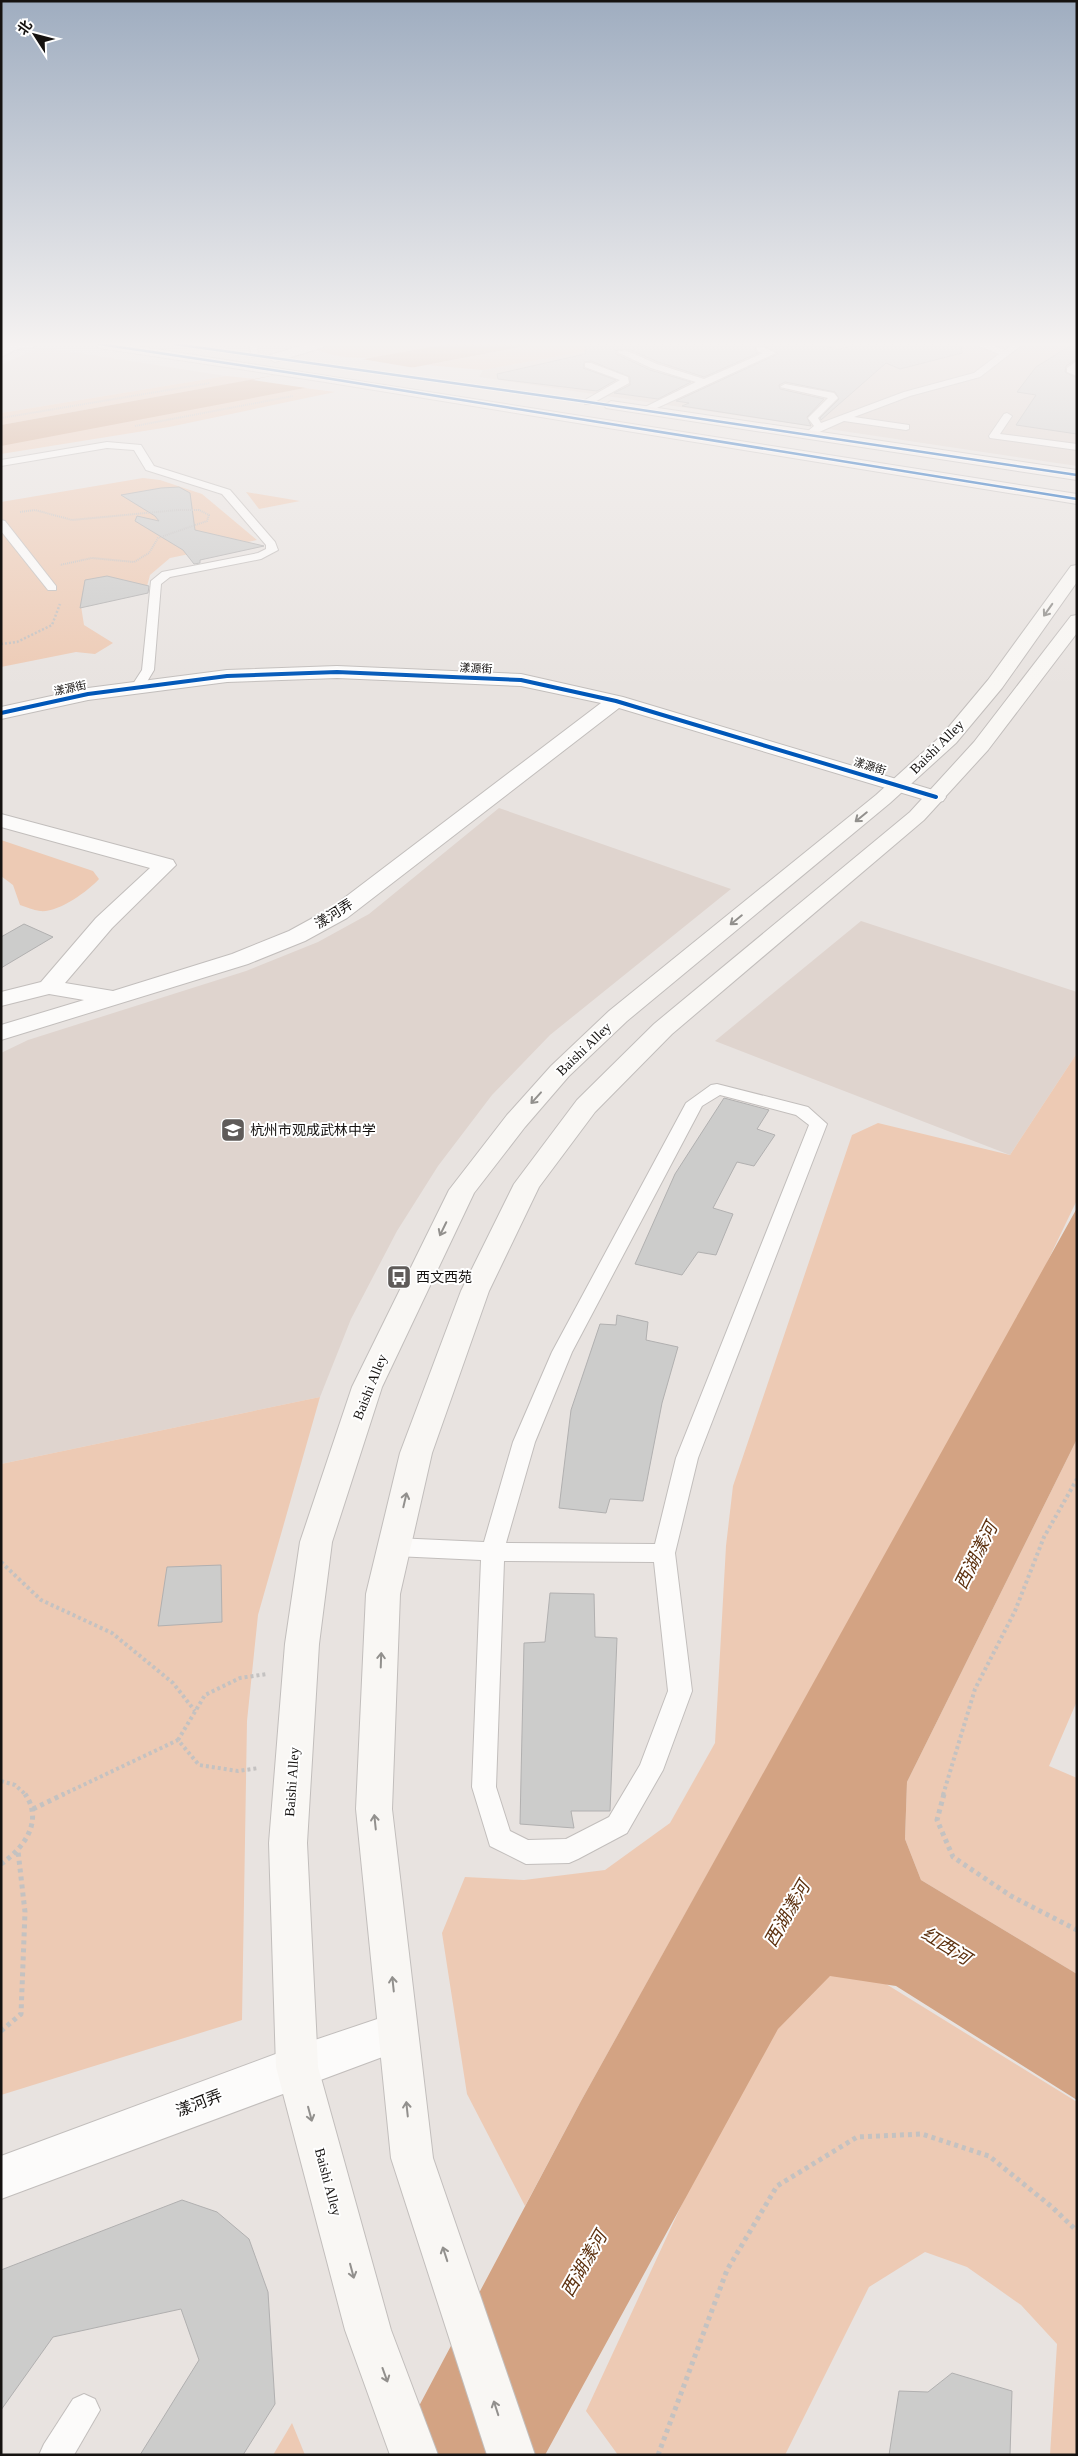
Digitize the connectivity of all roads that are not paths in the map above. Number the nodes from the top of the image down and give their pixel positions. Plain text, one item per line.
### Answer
1 (25, 459) edge
2 (144, 459) edge
3 (827, 459) edge
4 (990, 459) edge
5 (1, 463) edge
6 (1075, 472) edge
7 (1077, 499) edge
8 (1, 523) edge
9 (1077, 570) edge
10 (52, 588) road end
11 (1077, 620) edge
12 (137, 687) junction
13 (616, 700) junction
14 (1, 714) edge
15 (898, 785) junction
16 (936, 797) junction
17 (1, 820) edge
18 (48, 987) junction
19 (1, 998) edge
20 (116, 998) junction
21 (1, 1033) edge
22 (395, 1548) junction
23 (493, 1551) junction
24 (664, 1554) junction
25 (398, 2032) junction
26 (297, 2067) junction
27 (1, 2178) edge
28 (84, 2410) dead end
29 (55, 2455) edge
30 (414, 2455) edge
31 (511, 2455) edge

1 - 5 lane
2 - 12 lane
3 - 7 main road
4 - 6 main road
8 - 10 lane
9 -> 15 main road, Baishi Alley
11 - 16 main road
12 - 13 street, 漾源街
12 - 14 street, 漾源街
13 - 15 street, 漾源街
13 - 20 street, 漾河弄
15 - 16 street, 漾源街
15 -> 26 main road, Baishi Alley
22 -> 16 main road
17 - 18 street
18 - 19 street
18 - 20 street
20 - 21 street, 漾河弄
22 - 23 lane
25 -> 22 main road
23 - 24 lane
23 - 24 lane
23 - 24 lane
25 - 26 street, 漾河弄
31 -> 25 main road
26 - 27 street, 漾河弄
26 -> 30 main road, Baishi Alley
28 - 29 lane

